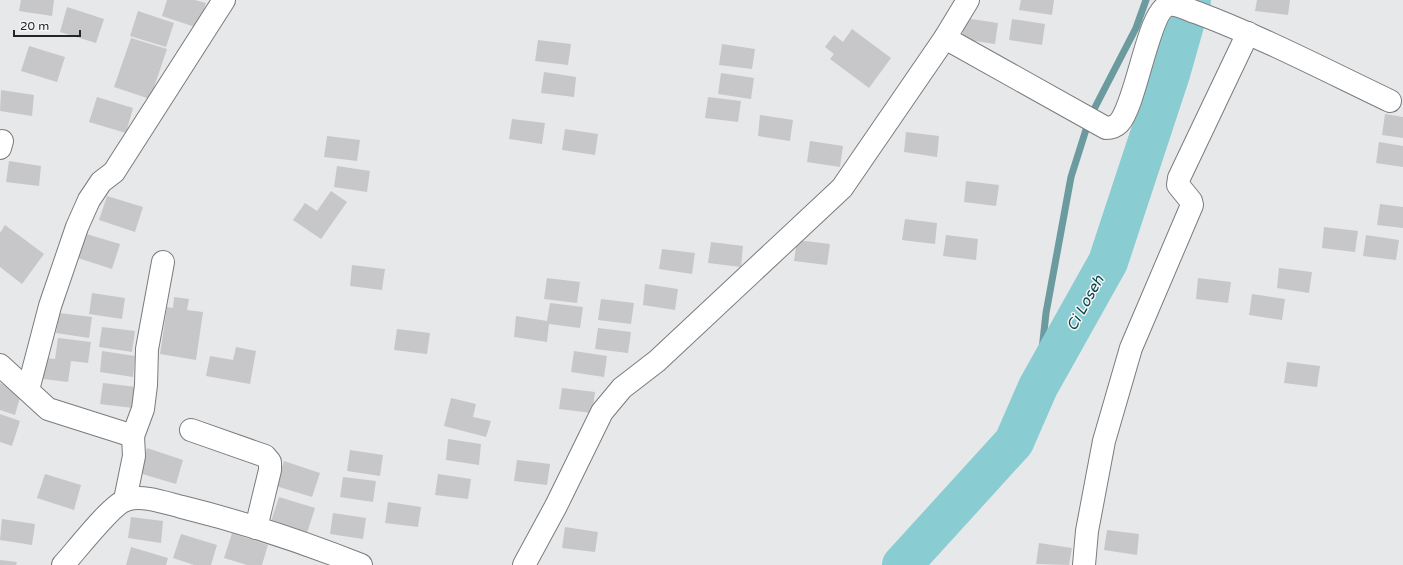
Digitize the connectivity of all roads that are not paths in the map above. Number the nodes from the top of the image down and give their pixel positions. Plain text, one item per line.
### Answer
1 (224, 0) edge
2 (968, 0) edge
3 (1248, 33) junction
4 (945, 38) junction
5 (1390, 101) dead end
6 (163, 262) dead end
7 (0, 365) edge
8 (28, 390) junction
9 (191, 430) dead end
10 (132, 436) junction
11 (125, 500) junction
12 (256, 528) junction
13 (64, 565) edge
14 (361, 565) edge
15 (524, 565) edge
16 (1084, 565) edge

1 - 8 street
2 - 4 street
3 - 4 street
3 - 5 street
3 - 16 street
4 - 15 street
6 - 10 street
7 - 8 street
8 - 10 street
9 - 12 street
10 - 11 street
11 - 12 street
11 - 13 street
12 - 14 street

